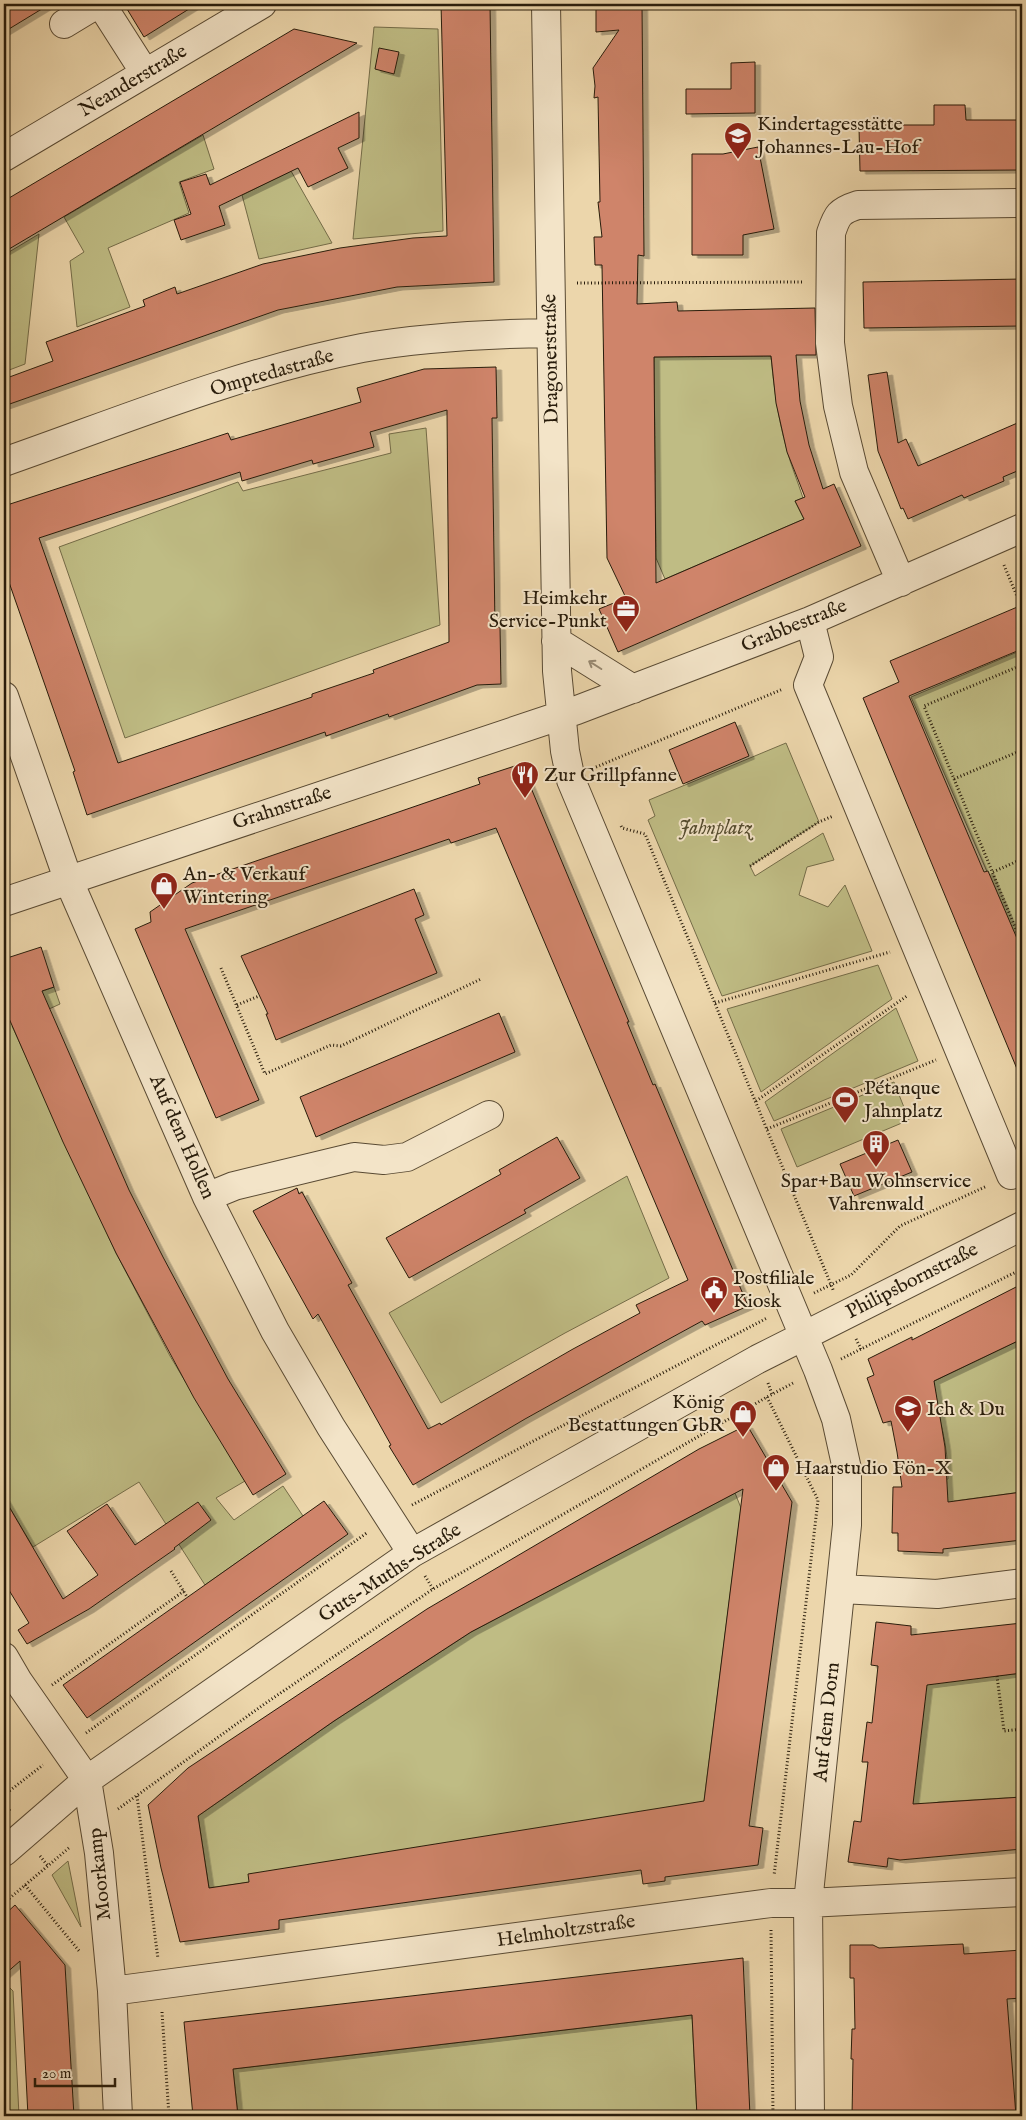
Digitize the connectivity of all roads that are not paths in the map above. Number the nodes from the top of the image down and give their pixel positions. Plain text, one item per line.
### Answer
1 (97, 4) edge
2 (101, 4) edge
3 (262, 4) edge
4 (546, 4) edge
5 (64, 24) dead end
6 (145, 73) junction
7 (4, 158) edge
8 (1022, 202) edge
9 (550, 333) junction
10 (4, 462) edge
11 (1022, 528) edge
12 (901, 582) junction
13 (810, 621) junction
14 (556, 641) junction
15 (633, 689) junction
16 (4, 696) edge
17 (561, 715) junction
18 (68, 879) junction
19 (4, 902) edge
20 (489, 1115) dead end
21 (1011, 1175) road end
22 (207, 1197) junction
23 (1022, 1226) edge
24 (802, 1336) junction
25 (412, 1554) junction
26 (1022, 1583) edge
27 (841, 1588) junction
28 (4, 1657) edge
29 (88, 1780) junction
30 (4, 1852) edge
31 (1022, 1892) edge
32 (808, 1903) junction
33 (112, 1991) junction
34 (118, 2116) edge
35 (810, 2116) edge

1 - 5 street
2 - 6 street
3 - 6 street, Neanderstraße
4 - 9 street, Dragonerstraße
6 - 7 street, Neanderstraße
8 - 12 street
9 - 10 street, Omptedastraße
9 - 14 street, Dragonerstraße
11 - 12 street, Grabbestraße
12 - 13 street, Grabbestraße
13 - 15 street, Grabbestraße
13 - 21 street
15 -> 14 street
14 - 17 street, Dragonerstraße
15 - 17 street, Grabbestraße
16 - 18 street, Auf dem Hollen
17 - 18 street, Grahnstraße
17 - 24 street
18 - 19 street, Grahnstraße
18 - 22 street, Auf dem Hollen
20 - 22 street
22 - 25 street, Auf dem Hollen
23 - 24 street, Philipsbornstraße
24 - 25 street, Guts-Muths-Straße
24 - 27 street, Auf dem Dorn
25 - 29 street, Guts-Muths-Straße
26 - 27 street
27 - 32 street, Auf dem Dorn
28 - 29 street, Moorkamp
29 - 30 street, Guts-Muths-Straße
29 - 33 street, Moorkamp
31 - 32 street, Helmholtzstraße
32 - 33 street, Helmholtzstraße
32 - 35 street, Auf dem Dorn
33 - 34 street, Moorkamp

